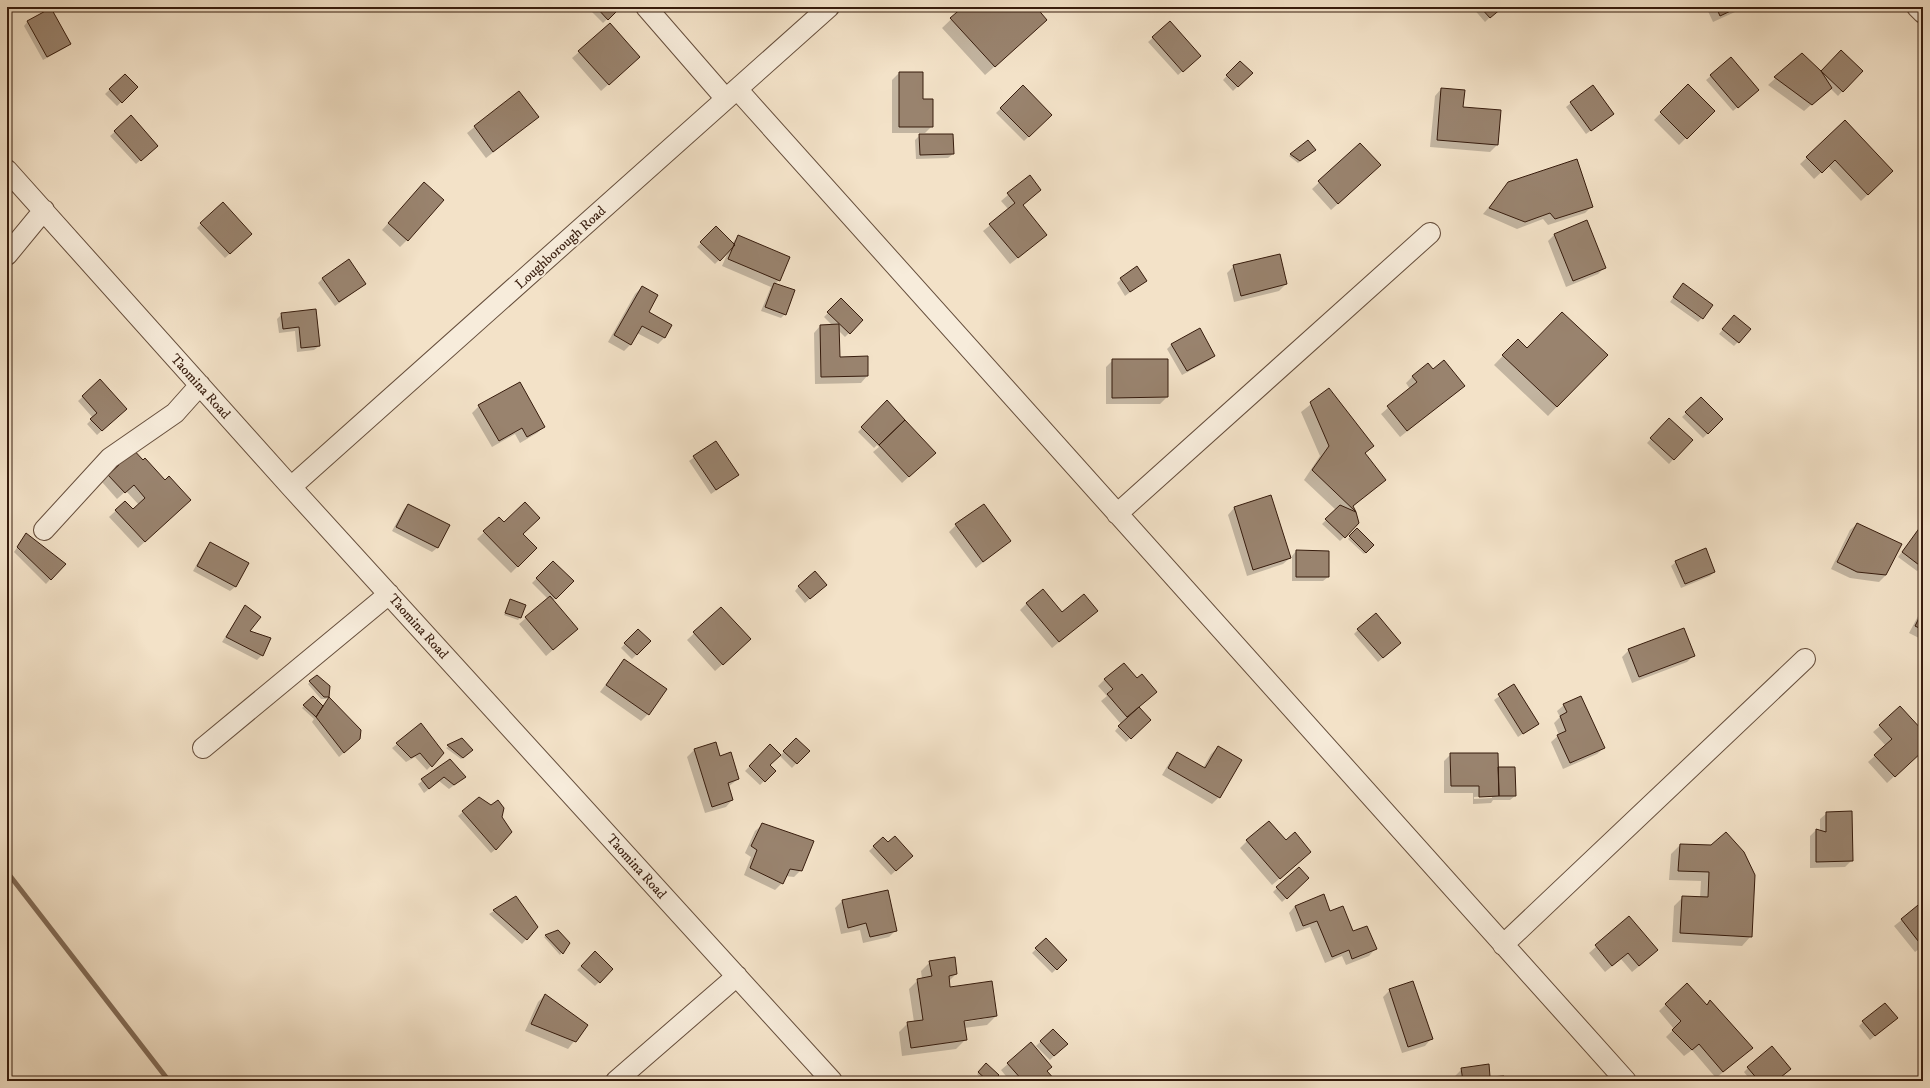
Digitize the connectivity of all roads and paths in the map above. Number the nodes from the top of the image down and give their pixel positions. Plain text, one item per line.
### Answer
1 (646, 7) edge
2 (1917, 7) edge
3 (821, 9) edge
4 (1923, 13) edge
5 (731, 94) junction
6 (7, 170) edge
7 (44, 210) junction
8 (1430, 233) dead end
9 (7, 255) edge
10 (200, 385) junction
11 (291, 487) junction
12 (1117, 514) junction
13 (44, 530) dead end
14 (389, 594) junction
15 (1805, 659) dead end
16 (203, 748) dead end
17 (1503, 945) junction
18 (737, 976) junction
19 (616, 1081) edge
20 (832, 1081) edge
21 (1626, 1081) edge

1 - 5 street
2 - 4 street
3 - 5 street, Loughborough Road
5 - 11 street, Loughborough Road
5 - 12 street
6 - 7 street, Taomina Road
7 - 9 street
7 - 10 street, Taomina Road
8 - 12 street
10 - 11 street, Taomina Road
10 - 13 street
11 - 14 street, Taomina Road
12 - 17 street
14 - 16 street
14 - 18 street, Taomina Road
15 - 17 street
17 - 21 street
18 - 19 street
18 - 20 street, Taomina Road

